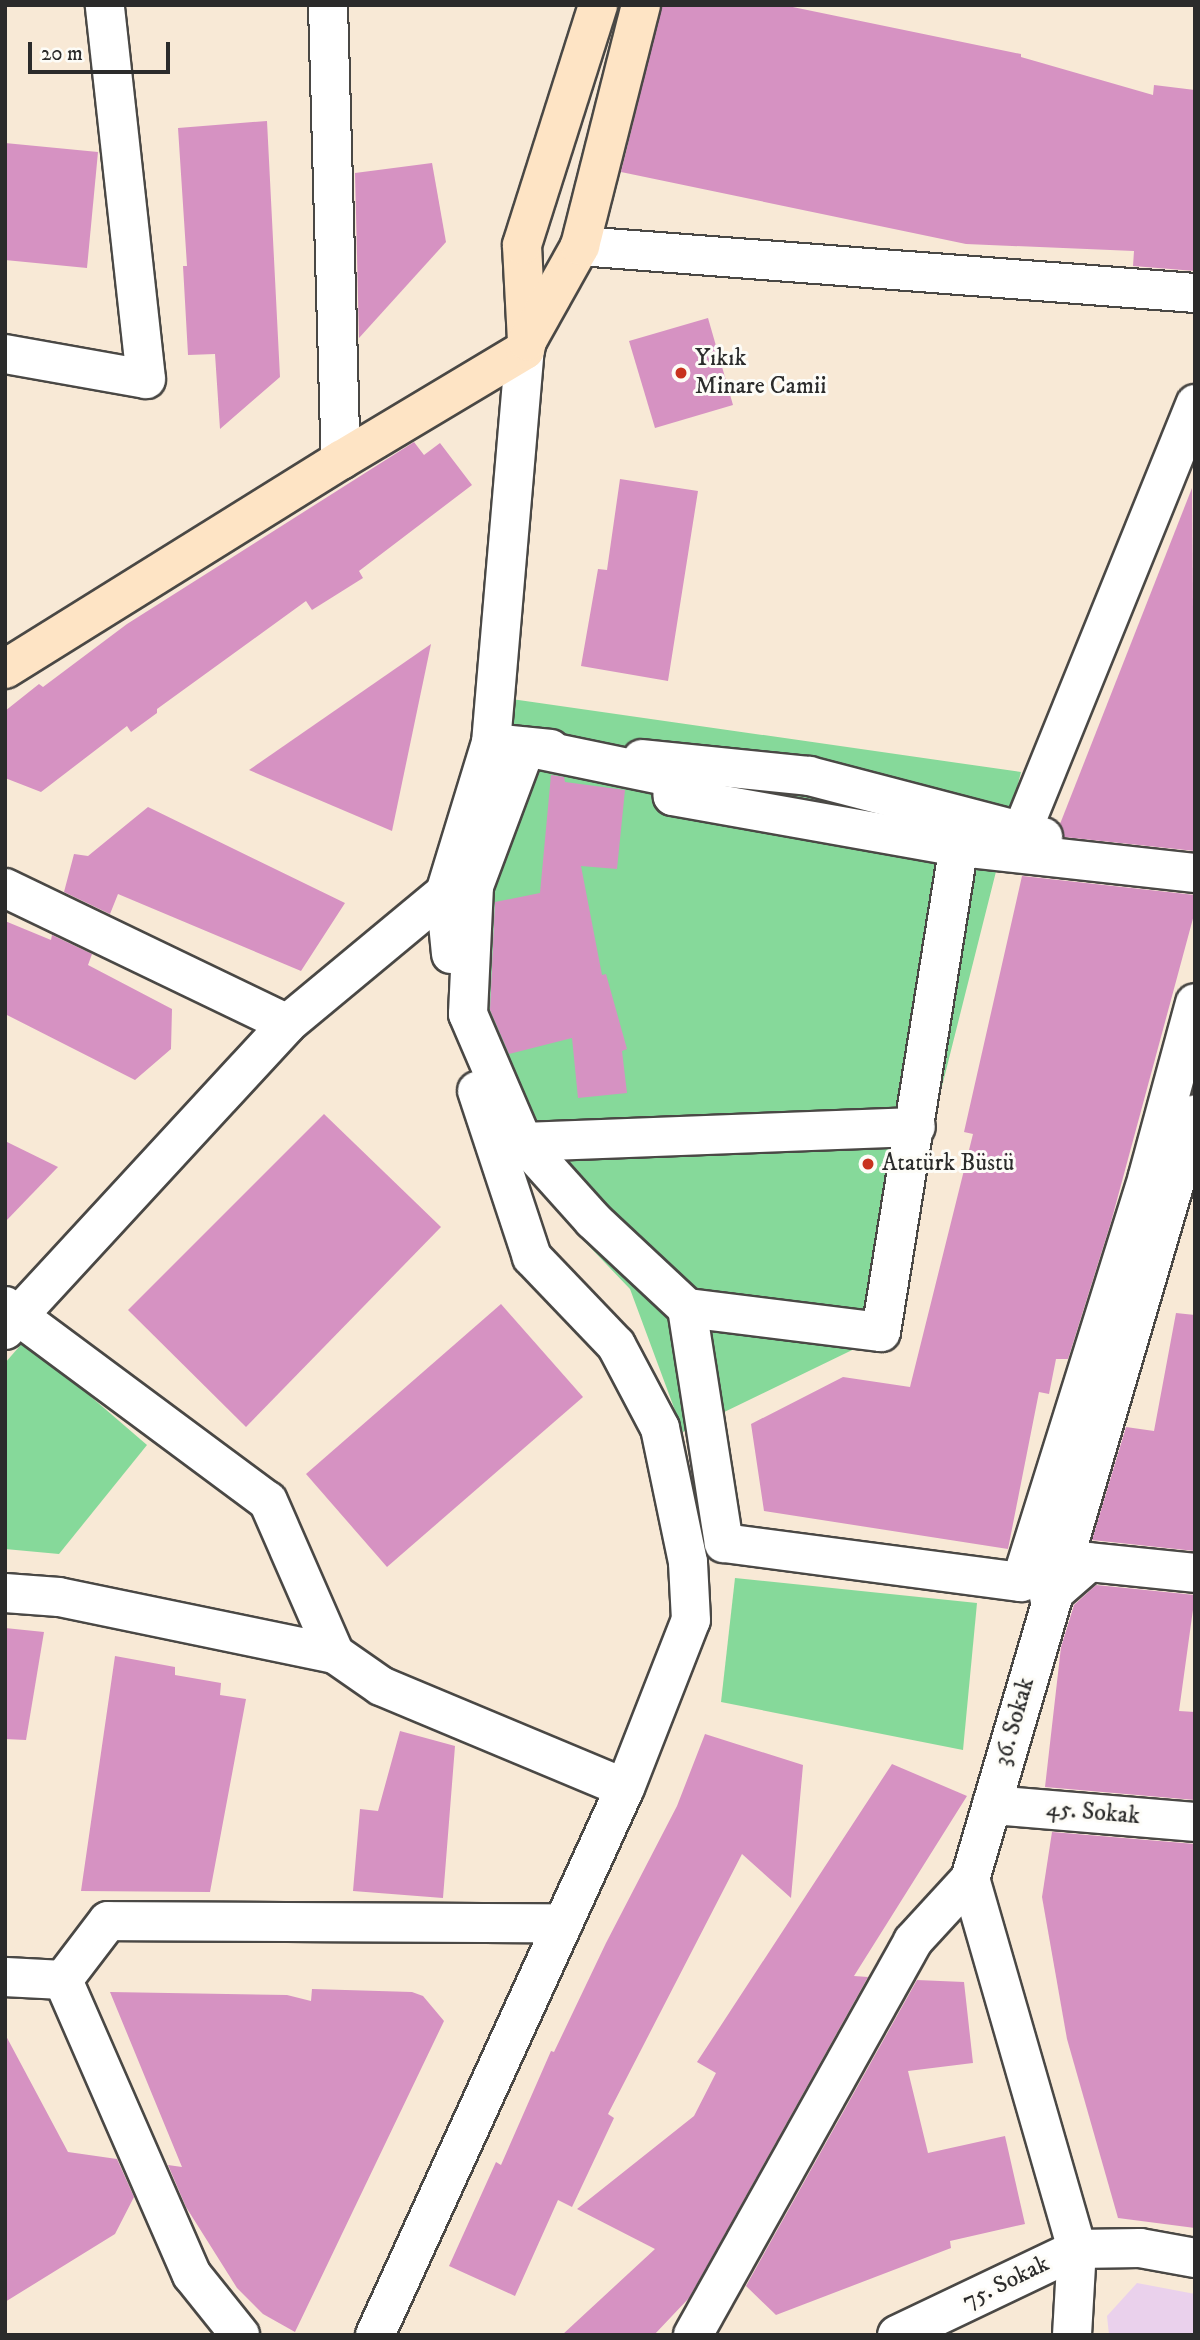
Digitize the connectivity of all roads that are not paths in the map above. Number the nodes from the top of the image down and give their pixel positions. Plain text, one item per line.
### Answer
1 (105, 5) edge
2 (328, 5) edge
3 (598, 5) edge
4 (641, 5) edge
5 (580, 246) junction
6 (1195, 293) edge
7 (526, 345) junction
8 (5, 354) edge
9 (1195, 404) edge
10 (341, 460) junction
11 (5, 669) edge
12 (509, 745) junction
13 (1021, 831) junction
14 (959, 847) junction
15 (1195, 863) edge
16 (1195, 873) edge
17 (5, 888) edge
18 (445, 893) junction
19 (1195, 1003) edge
20 (287, 1024) junction
21 (1195, 1114) edge
22 (916, 1127) junction
23 (523, 1142) junction
24 (687, 1308) junction
25 (10, 1317) edge
26 (688, 1562) junction
27 (1195, 1573) edge
28 (5, 1593) edge
29 (1051, 1597) junction
30 (335, 1654) junction
31 (625, 1788) junction
32 (992, 1805) junction
33 (1195, 1822) edge
34 (970, 1880) junction
35 (564, 1923) junction
36 (5, 1977) edge
37 (63, 1980) junction
38 (1077, 2249) junction
39 (1195, 2259) edge
40 (240, 2335) edge
41 (375, 2335) edge
42 (693, 2335) edge
43 (897, 2335) edge
44 (1072, 2335) edge

1 - 8 street
2 - 10 street
3 - 7 street
4 - 5 street
5 - 6 street
5 - 7 street
7 - 10 street
7 - 12 street
9 - 13 street
10 - 11 street
12 - 13 street
12 - 14 street
12 - 18 street
12 - 23 street
13 - 15 street
14 - 16 street
14 - 22 street
17 - 20 street
18 - 20 street
18 - 26 street
19 - 24 street
20 - 25 street
21 - 29 street, 36. Sokak
22 - 23 street
22 - 24 street
23 - 24 street
25 - 30 street
26 - 29 street
26 - 31 street
27 - 29 street
28 - 30 street
29 - 32 street, 36. Sokak
30 - 31 street
31 - 35 street
32 - 33 street, 45. Sokak
32 - 34 street, 36. Sokak
34 - 38 street
34 - 42 street
35 - 37 street
35 - 41 street
36 - 37 street
37 - 40 street
38 - 39 street
38 - 43 street, 75. Sokak
38 - 44 street

